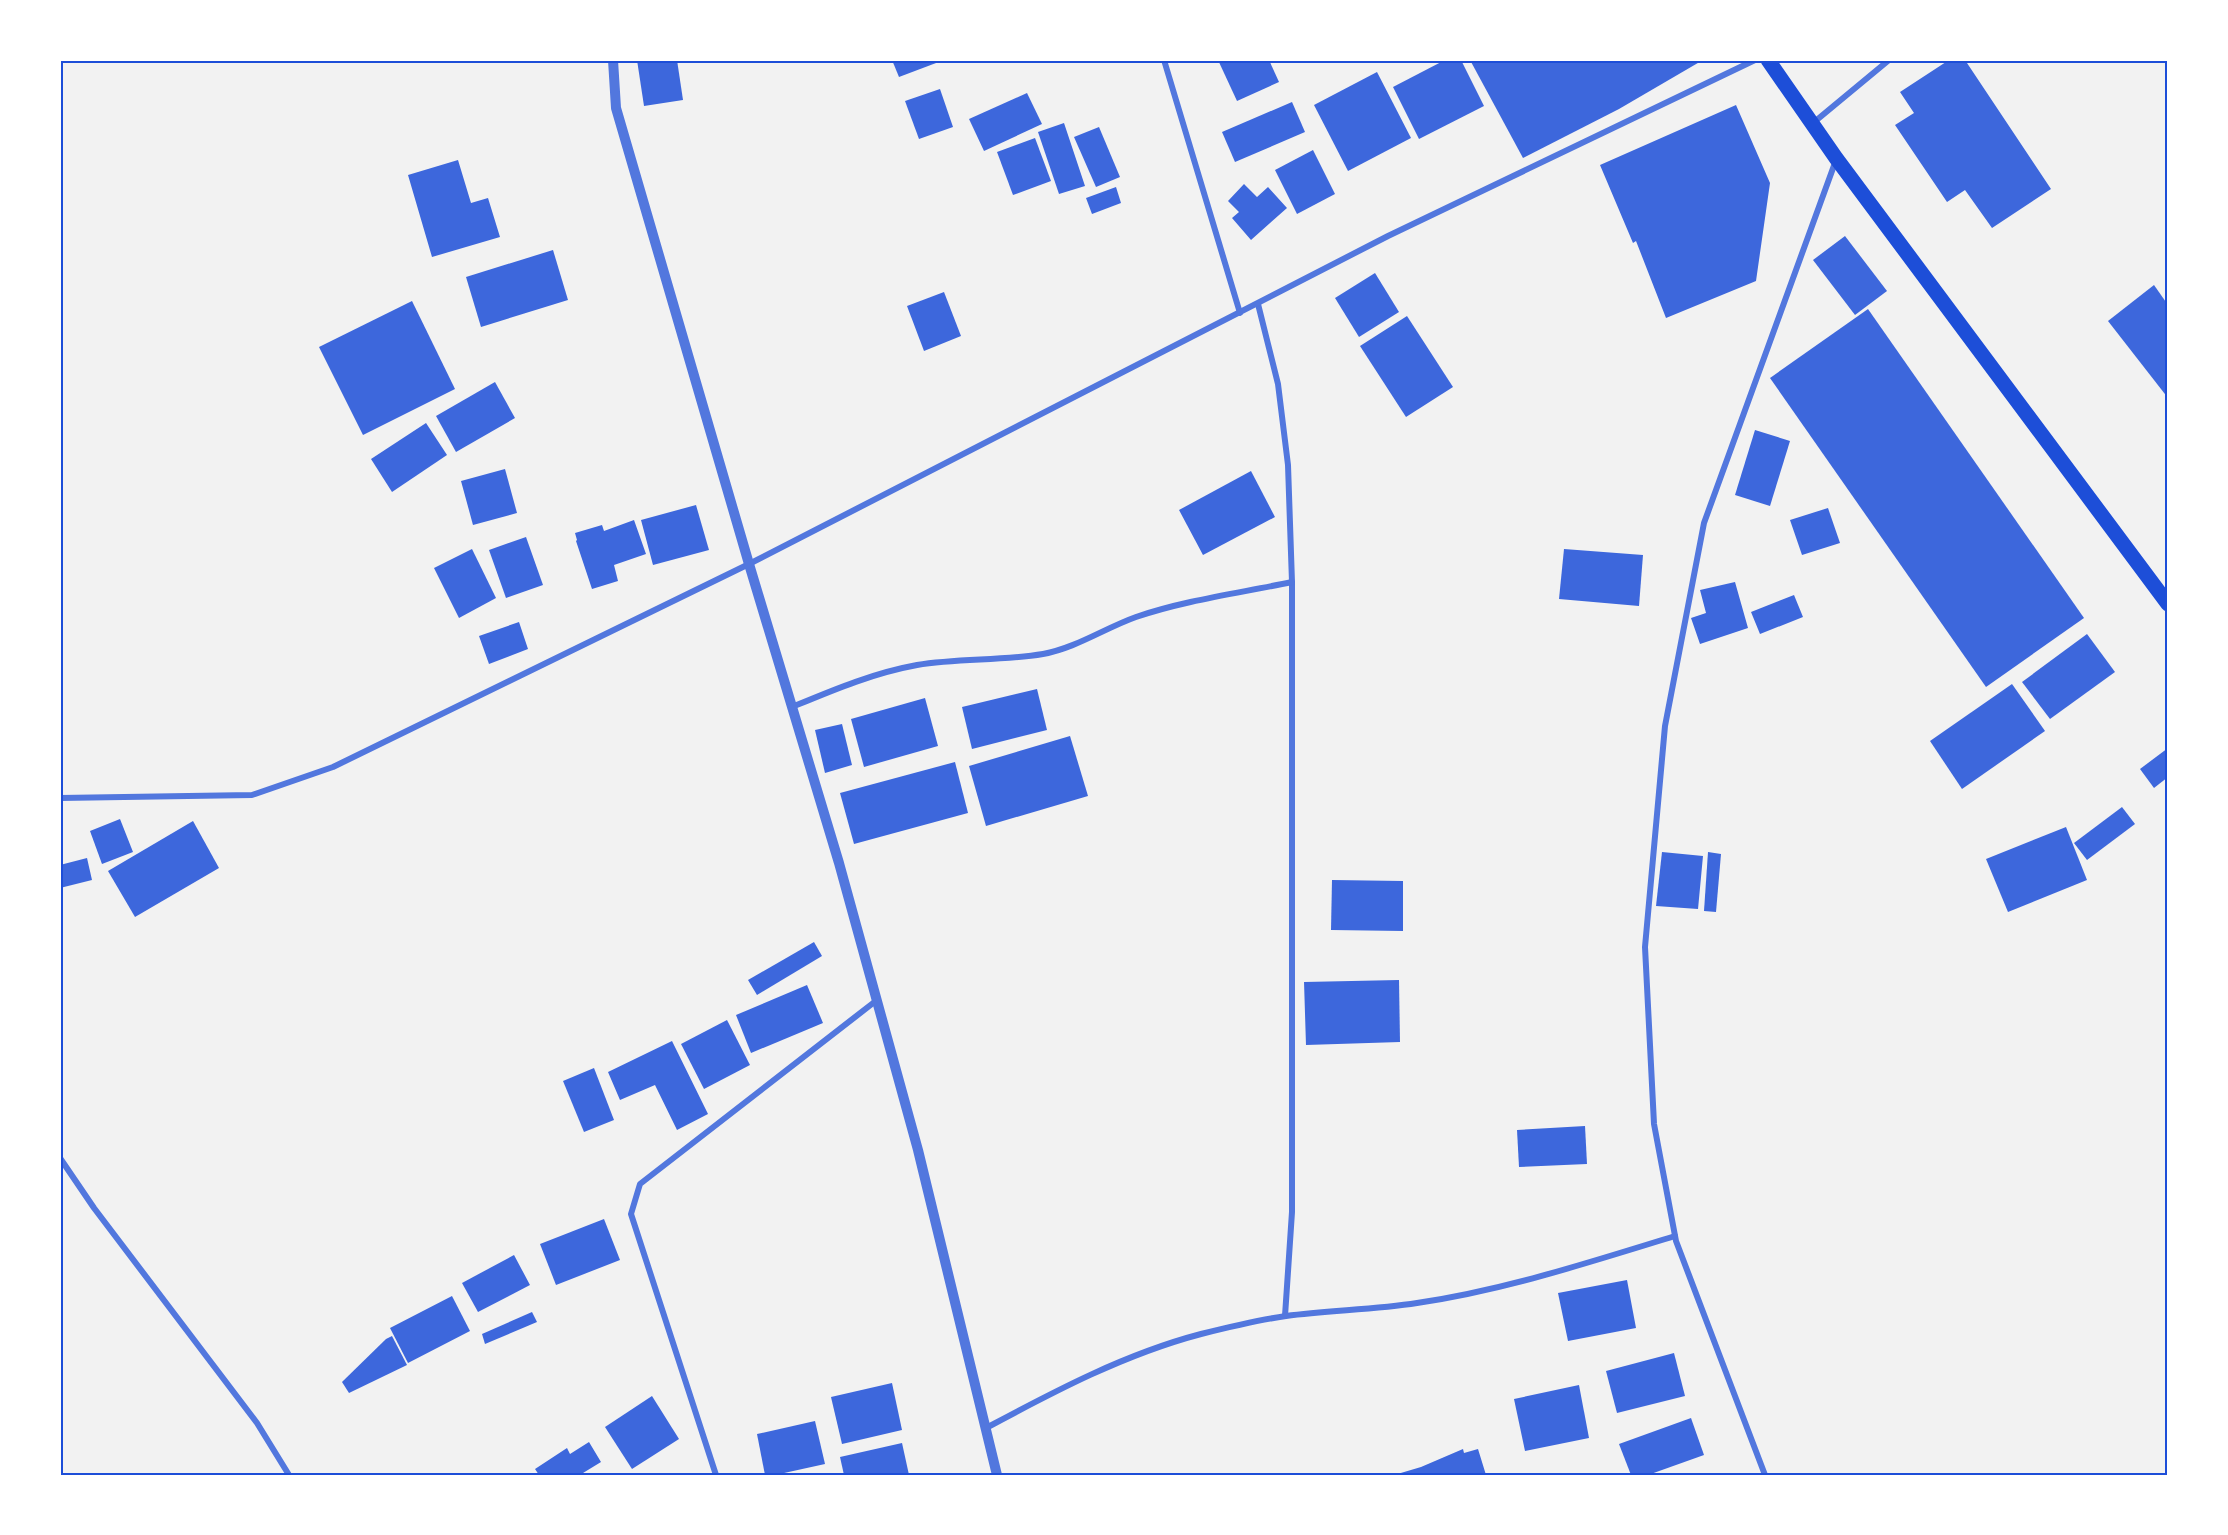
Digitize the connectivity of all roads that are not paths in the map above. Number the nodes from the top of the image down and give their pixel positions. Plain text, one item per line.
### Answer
1 (613, 60) edge
2 (1164, 60) edge
3 (1755, 60) edge
4 (1768, 60) edge
5 (1889, 60) edge
6 (1812, 124) junction
7 (1836, 158) junction
8 (1258, 304) junction
9 (1240, 313) junction
10 (749, 564) junction
11 (1292, 582) junction
12 (2168, 604) edge
13 (792, 707) junction
14 (60, 798) edge
15 (877, 1000) junction
16 (60, 1158) edge
17 (1675, 1236) junction
18 (1285, 1316) junction
19 (986, 1428) junction
20 (289, 1475) edge
21 (716, 1475) edge
22 (997, 1475) edge
23 (1765, 1475) edge

1 - 10 street
2 - 9 street
3 - 8 street
4 - 6 main road
5 - 6 street
6 - 7 main road
7 - 12 main road
7 - 17 street
8 - 9 street
8 - 11 street
9 - 10 street
10 - 13 street
10 - 14 street
11 - 13 street
11 - 18 street
13 - 15 street
15 - 19 street
15 - 21 street
16 - 20 street
17 - 18 street
17 - 23 street
18 - 19 street
19 - 22 street

